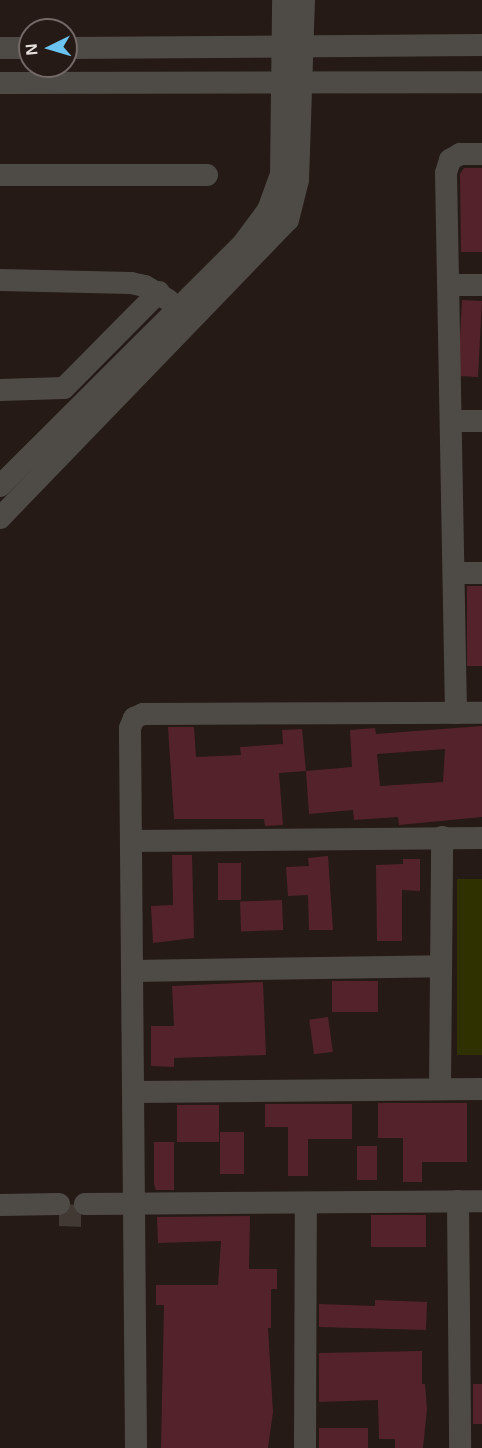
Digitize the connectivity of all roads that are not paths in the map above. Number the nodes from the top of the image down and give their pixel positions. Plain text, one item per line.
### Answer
1 (283, 0) edge
2 (304, 0) edge
3 (482, 45) edge
4 (294, 46) junction
5 (0, 48) edge
6 (18, 48) edge
7 (78, 48) edge
8 (482, 82) edge
9 (0, 83) edge
10 (293, 83) junction
11 (482, 154) edge
12 (0, 175) edge
13 (207, 175) dead end
14 (0, 280) edge
15 (449, 285) junction
16 (482, 285) edge
17 (159, 292) junction
18 (178, 308) junction
19 (0, 390) edge
20 (453, 421) junction
21 (482, 421) edge
22 (0, 486) edge
23 (0, 518) edge
24 (455, 573) junction
25 (482, 573) edge
26 (456, 713) junction
27 (482, 713) edge
28 (442, 837) junction
29 (482, 838) edge
30 (132, 841) junction
31 (440, 966) junction
32 (132, 971) junction
33 (440, 1089) junction
34 (482, 1089) edge
35 (134, 1092) junction
36 (458, 1200) junction
37 (482, 1201) edge
38 (306, 1203) junction
39 (0, 1205) edge
40 (85, 1210) tunnel mouth
41 (135, 1210) junction
42 (0, 1216) edge
43 (471, 1374) edge
44 (136, 1448) edge
45 (304, 1448) edge
46 (460, 1448) edge

1 - 4 street
2 - 4 street
3 - 4 street
4 - 7 street
4 - 10 street
5 - 6 street
8 - 10 street
9 - 10 street
10 - 18 street
10 - 23 street
11 - 15 street
12 - 13 street
14 - 17 street
15 - 16 street
15 - 20 street
17 - 18 street
17 - 19 street
18 - 22 street
20 - 21 street
20 - 24 street
24 - 25 street
24 - 26 street
26 - 27 street
26 - 30 street
28 - 29 street
28 - 30 street
28 - 31 street
30 - 32 street
31 - 32 street
31 - 33 street
32 - 35 street
33 - 34 street
33 - 35 street
35 - 41 street
36 - 37 street
36 - 38 street
36 - 43 street
38 - 41 street
38 - 45 street
39 - 42 street
40 - 41 street
41 - 44 street
43 - 46 street

